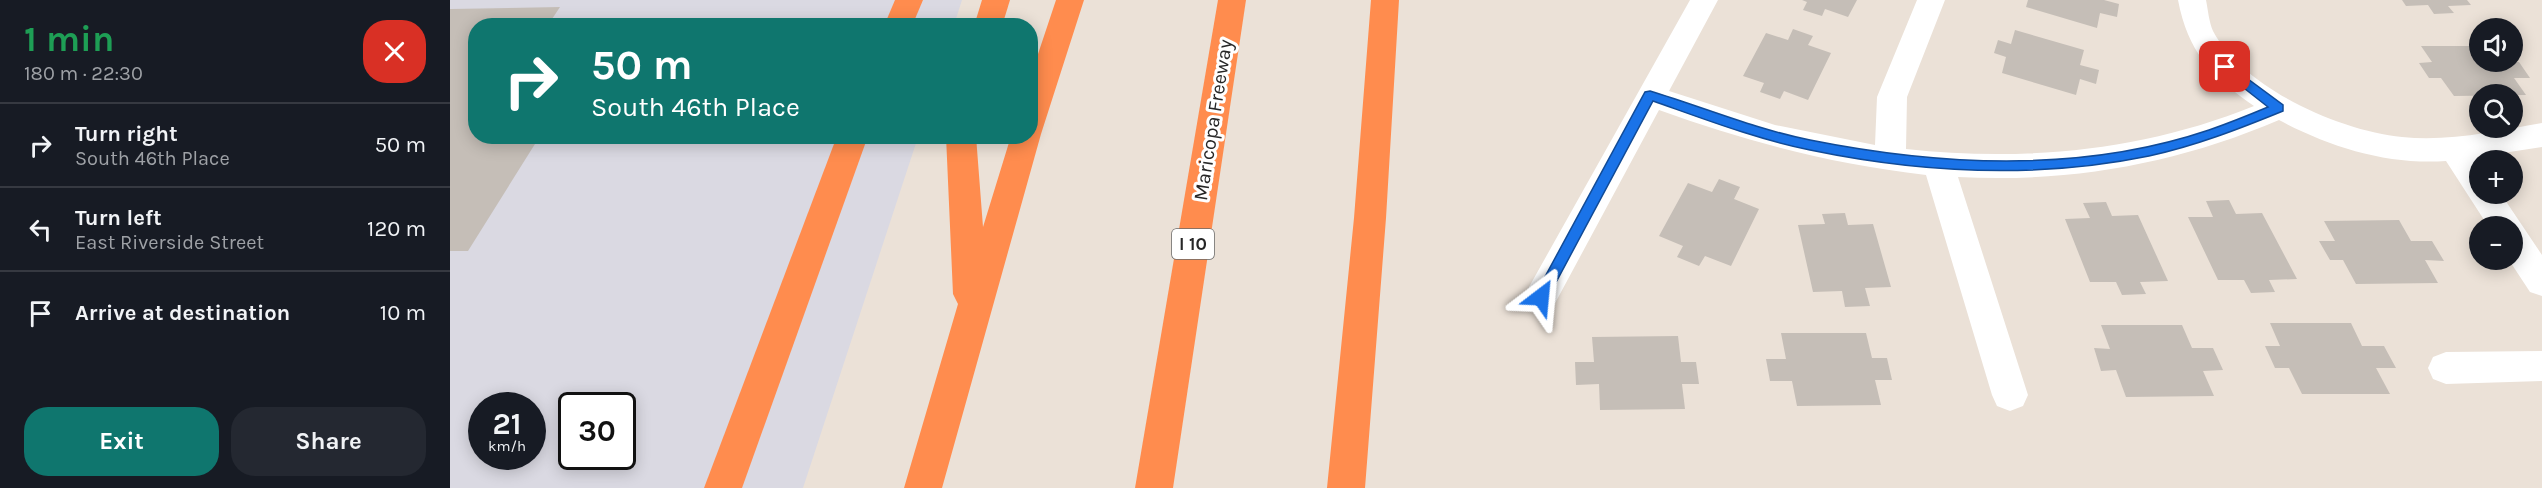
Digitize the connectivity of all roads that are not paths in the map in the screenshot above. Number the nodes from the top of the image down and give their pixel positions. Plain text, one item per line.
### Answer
1 (893, 0) edge
2 (909, 0) edge
3 (996, 0) edge
4 (1070, 0) edge
5 (1233, 0) edge
6 (1385, 0) edge
7 (1704, 0) edge
8 (1931, 0) edge
9 (2192, 0) edge
10 (888, 18) edge
11 (901, 18) edge
12 (990, 18) edge
13 (1650, 96) junction
14 (1038, 102) edge
15 (2278, 108) junction
16 (2542, 135) edge
17 (850, 144) edge
18 (961, 144) edge
19 (1025, 144) edge
20 (2454, 148) junction
21 (1891, 158) junction
22 (1938, 163) junction
23 (2469, 170) edge
24 (2523, 254) edge
25 (2542, 282) edge
26 (1541, 297) dead end
27 (971, 317) junction
28 (2542, 366) edge
29 (2446, 368) dead end
30 (2010, 395) dead end
31 (723, 488) edge
32 (923, 488) edge
33 (1154, 488) edge
34 (1346, 488) edge

1 - 10 highway
2 - 11 highway
3 - 12 highway
4 - 14 highway
5 - 33 highway, Maricopa Freeway / I 10
6 - 34 highway
7 - 13 street
8 - 21 street
9 - 15 street
13 - 21 street
13 - 26 street
15 - 20 street
15 - 22 street
16 - 20 street
17 - 31 highway
18 - 27 highway
19 - 27 highway
20 - 23 street
21 - 22 street
22 - 30 street
24 - 25 street
27 - 32 highway
28 - 29 street

